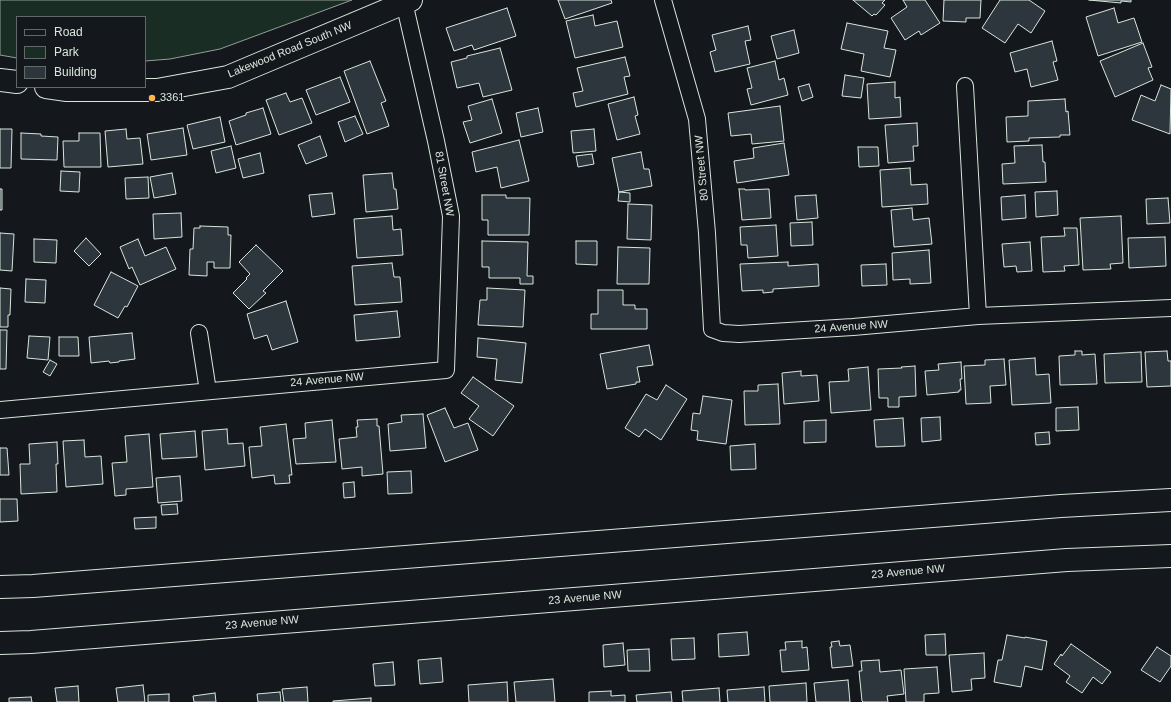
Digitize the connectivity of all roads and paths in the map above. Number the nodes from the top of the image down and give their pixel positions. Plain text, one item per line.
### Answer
1 (663, 0) edge
2 (407, 1) edge
3 (0, 80) edge
4 (16, 82) edge
5 (965, 86) dead end
6 (53, 88) edge
7 (1171, 308) edge
8 (978, 316) junction
9 (199, 333) dead end
10 (723, 333) joint
11 (446, 370) joint
12 (208, 391) junction
13 (0, 410) edge
14 (1171, 500) edge
15 (1171, 556) edge
16 (0, 587) edge
17 (0, 643) edge

1 - 10 street, 80 Street NW
2 - 6 main road, Lakewood Road South NW
2 - 11 street, 81 Street NW
3 - 4 main road
5 - 8 street
7 - 8 street, 24 Avenue NW
8 - 10 street, 24 Avenue NW
9 - 12 street
11 - 12 street, 24 Avenue NW
12 - 13 street, 24 Avenue NW
14 - 16 main road
15 - 17 main road, 23 Avenue NW

